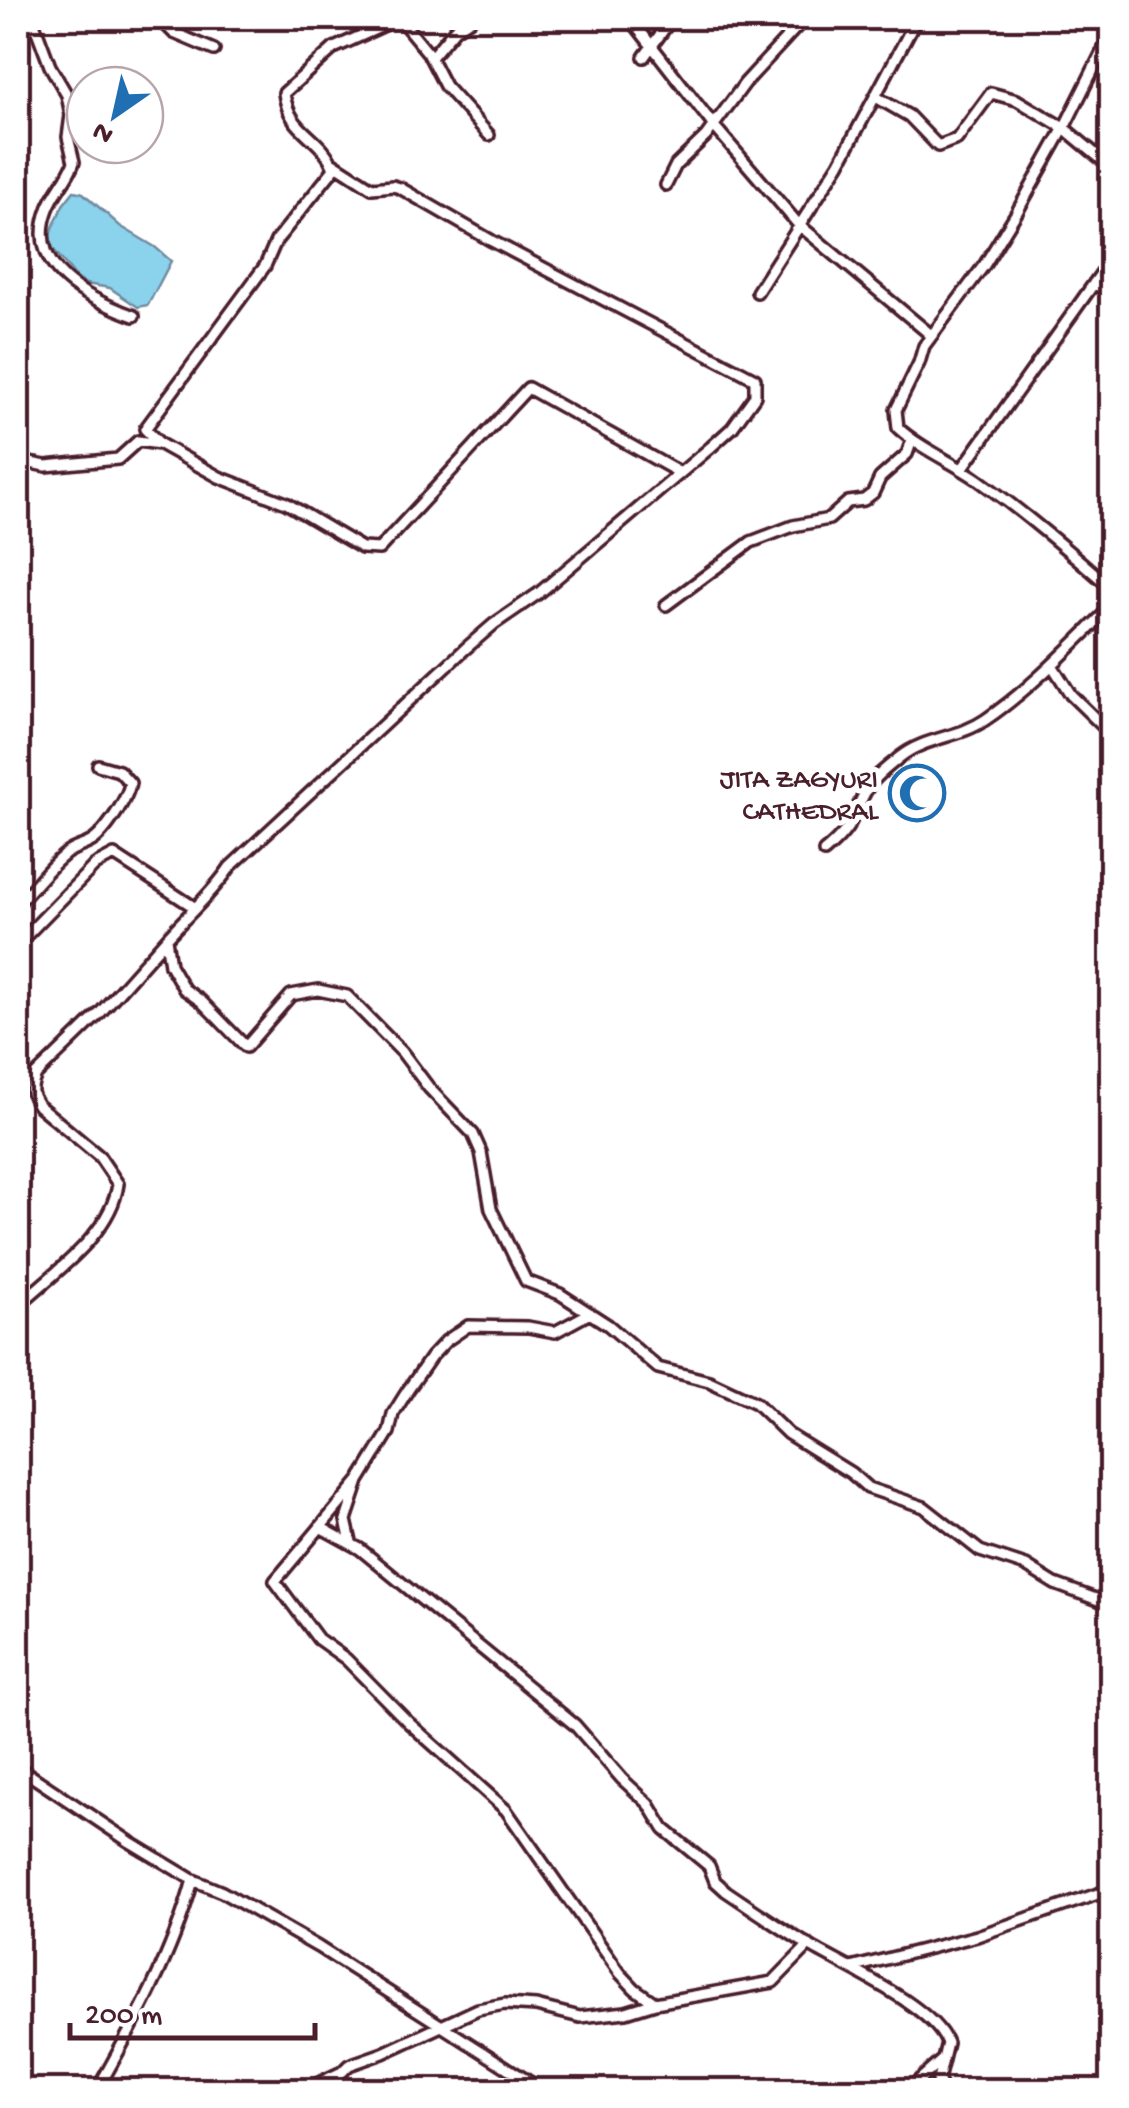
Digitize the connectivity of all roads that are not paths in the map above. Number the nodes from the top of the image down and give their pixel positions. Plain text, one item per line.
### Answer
1 (32, 18) edge
2 (159, 18) edge
3 (399, 18) edge
4 (472, 18) edge
5 (630, 18) edge
6 (672, 18) edge
7 (805, 18) edge
8 (917, 18) edge
9 (1112, 32) edge
10 (651, 45) junction
11 (214, 50) dead end
12 (434, 55) dead end
13 (644, 57) dead end
14 (876, 98) junction
15 (714, 126) junction
16 (1064, 128) junction
17 (489, 134) dead end
18 (333, 164) junction
19 (1112, 168) edge
20 (666, 185) dead end
21 (798, 224) junction
22 (1112, 258) edge
23 (1094, 282) junction
24 (758, 292) dead end
25 (1112, 295) edge
26 (134, 316) dead end
27 (932, 335) junction
28 (145, 429) junction
29 (138, 440) junction
30 (912, 440) junction
31 (160, 444) junction
32 (18, 454) edge
33 (962, 469) junction
34 (680, 473) junction
35 (1112, 589) edge
36 (666, 606) dead end
37 (1112, 606) edge
38 (1052, 665) junction
39 (1112, 735) edge
40 (98, 766) dead end
41 (824, 852) dead end
42 (18, 903) edge
43 (194, 907) junction
44 (166, 939) junction
45 (18, 944) edge
46 (18, 1306) edge
47 (590, 1313) junction
48 (360, 1480) junction
49 (320, 1527) junction
50 (352, 1544) junction
51 (1112, 1604) edge
52 (18, 1767) edge
53 (193, 1880) junction
54 (1112, 1888) edge
55 (808, 1945) junction
56 (850, 1968) junction
57 (655, 2003) junction
58 (443, 2026) junction
59 (944, 2058) junction
60 (97, 2090) edge
61 (304, 2090) edge
62 (542, 2090) edge
63 (908, 2090) edge
64 (944, 2090) edge

1 - 26 street
2 - 11 street
3 - 17 street
3 - 18 street
4 - 12 street
5 - 10 street
6 - 10 street
7 - 15 street
8 - 14 street
9 - 16 street
10 - 13 street
10 - 15 street
14 - 16 street
14 - 21 street
15 - 20 street
15 - 21 street
16 - 19 street
16 - 27 street
18 - 28 street
18 - 34 street
21 - 24 street
21 - 27 street
22 - 23 street
23 - 25 street
23 - 33 street
27 - 30 street
28 - 29 street
28 - 31 street
29 - 31 street
29 - 32 street
30 - 33 street
30 - 36 street
31 - 34 street
33 - 35 street
34 - 43 street
37 - 38 street
38 - 39 street
38 - 41 street
40 - 42 street
43 - 44 street
43 - 45 street
44 - 46 street
44 - 47 street
47 - 48 street
47 - 51 street
48 - 49 street
48 - 50 street
49 - 50 street
49 - 57 street
50 - 55 street
52 - 53 street
53 - 58 street
53 - 60 street
54 - 56 street
55 - 56 street
55 - 57 street
56 - 59 street
57 - 58 street
58 - 61 street
58 - 62 street
59 - 63 street
59 - 64 street

